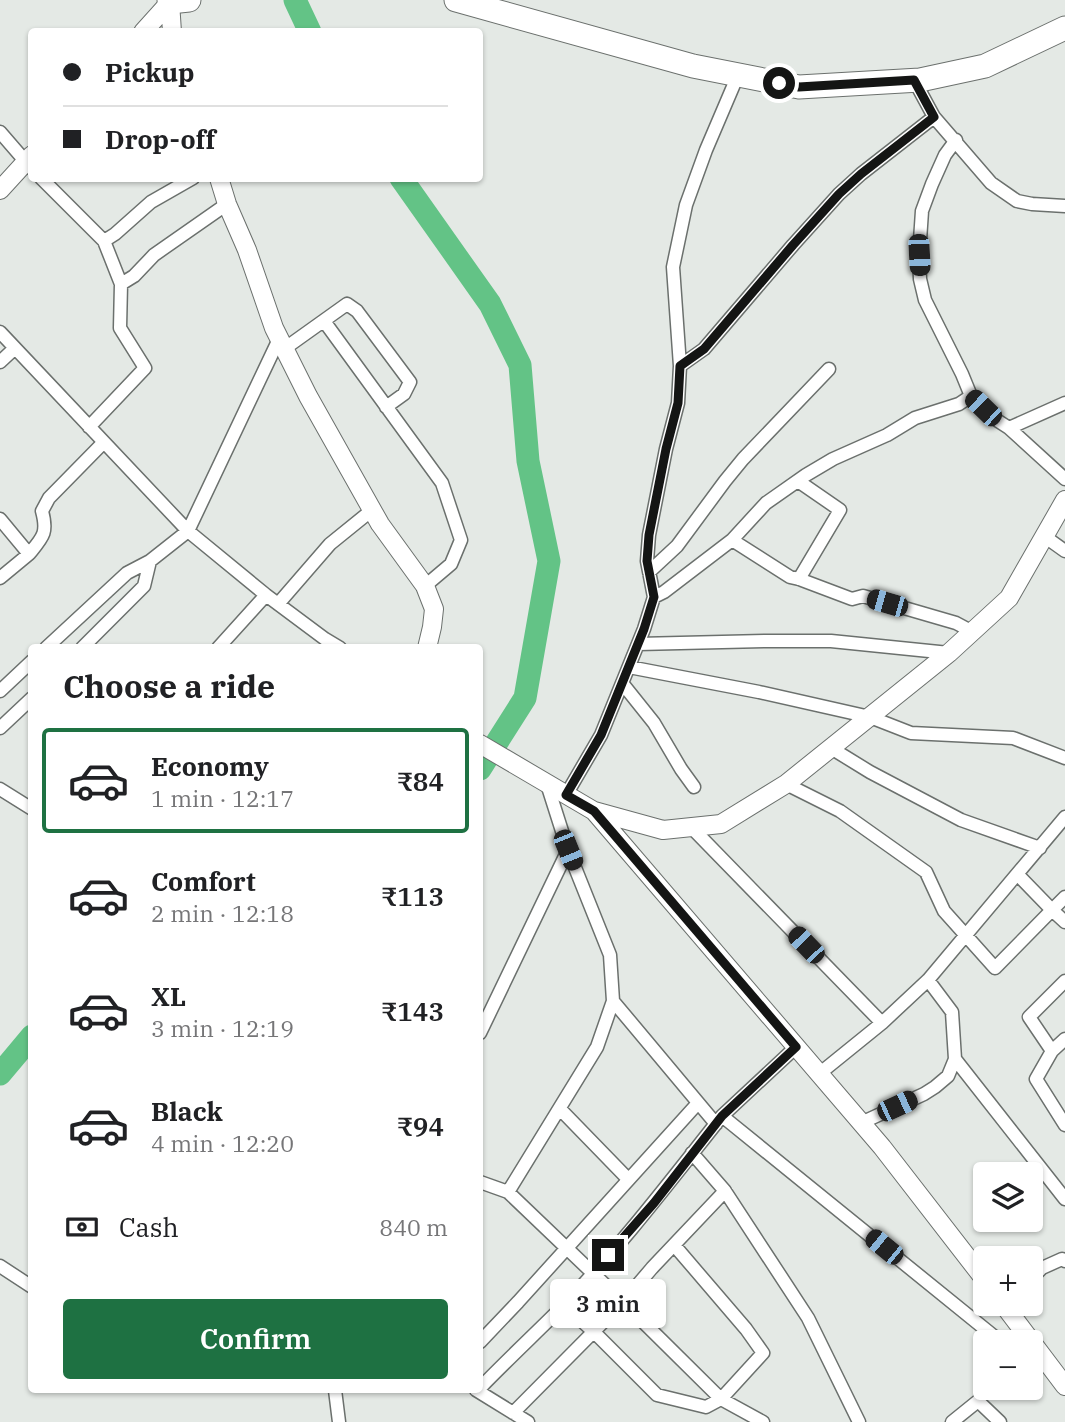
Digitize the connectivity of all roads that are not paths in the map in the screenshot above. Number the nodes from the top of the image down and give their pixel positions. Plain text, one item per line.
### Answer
1 (456, 0) edge
2 (176, 1) edge
3 (147, 28) edge
4 (173, 28) edge
5 (1065, 29) edge
6 (738, 75) junction
7 (914, 80) junction
8 (934, 117) junction
9 (0, 132) edge
10 (956, 140) junction
11 (28, 161) edge
12 (28, 163) edge
13 (45, 182) edge
14 (186, 182) edge
15 (220, 182) edge
16 (0, 190) edge
17 (227, 204) junction
18 (1065, 206) edge
19 (104, 241) junction
20 (121, 284) junction
21 (324, 321) junction
22 (0, 332) edge
23 (282, 344) junction
24 (15, 348) junction
25 (0, 362) edge
26 (680, 366) junction
27 (829, 369) dead end
28 (971, 396) junction
29 (1065, 403) edge
30 (386, 407) junction
31 (89, 427) junction
32 (1009, 428) junction
33 (103, 443) junction
34 (1065, 479) edge
35 (798, 481) junction
36 (1065, 500) edge
37 (372, 510) junction
38 (0, 519) edge
39 (188, 531) junction
40 (1044, 536) junction
41 (732, 540) junction
42 (1065, 551) edge
43 (29, 554) junction
44 (150, 562) junction
45 (649, 572) junction
46 (0, 578) edge
47 (799, 579) junction
48 (425, 586) junction
49 (266, 595) junction
50 (654, 597) junction
51 (278, 604) junction
52 (971, 631) junction
53 (323, 643) edge
54 (50, 644) edge
55 (86, 644) edge
56 (222, 644) edge
57 (428, 644) edge
58 (638, 644) junction
59 (949, 653) junction
60 (28, 665) edge
61 (629, 667) junction
62 (622, 682) junction
63 (0, 691) edge
64 (28, 702) edge
65 (870, 717) junction
66 (0, 728) edge
67 (483, 746) edge
68 (831, 748) junction
69 (1065, 758) edge
70 (547, 784) junction
71 (786, 784) junction
72 (695, 787) dead end
73 (0, 789) edge
74 (566, 795) junction
75 (28, 806) edge
76 (594, 811) junction
77 (1065, 817) edge
78 (691, 827) junction
79 (1040, 848) junction
80 (568, 850) junction
81 (1018, 875) junction
82 (1065, 897) edge
83 (1052, 910) junction
84 (1065, 922) edge
85 (965, 935) junction
86 (928, 980) junction
87 (1065, 981) edge
88 (613, 1001) junction
89 (882, 1024) junction
90 (483, 1027) edge
91 (1065, 1039) edge
92 (796, 1047) junction
93 (1052, 1051) junction
94 (955, 1059) junction
95 (819, 1074) junction
96 (698, 1103) junction
97 (559, 1109) junction
98 (1063, 1119) edge
99 (719, 1120) junction
100 (861, 1123) junction
101 (692, 1153) junction
102 (628, 1179) junction
103 (483, 1183) edge
104 (725, 1191) junction
105 (508, 1192) junction
106 (1065, 1199) edge
107 (674, 1245) junction
108 (567, 1248) junction
109 (1065, 1261) edge
110 (973, 1264) edge
111 (0, 1266) edge
112 (1043, 1268) edge
113 (592, 1273) junction
114 (28, 1284) edge
115 (623, 1302) junction
116 (564, 1305) junction
117 (986, 1330) edge
118 (594, 1332) junction
119 (483, 1339) edge
120 (1043, 1358) edge
121 (483, 1384) edge
122 (1065, 1386) edge
123 (483, 1392) edge
124 (335, 1393) edge
125 (721, 1399) junction
126 (513, 1413) junction
127 (339, 1422) edge
128 (528, 1422) edge
129 (763, 1422) edge
130 (859, 1422) edge
131 (952, 1422) edge
132 (1000, 1422) edge

1 - 6 highway
2 - 3 main road
2 - 4 main road
5 - 7 highway
6 - 7 highway
6 - 26 street
7 - 8 street
8 - 10 street
8 - 26 street
9 - 11 street
10 - 18 street
10 - 28 street
12 - 16 main road
13 - 19 street
14 - 19 street
15 - 17 main road
17 - 20 street
17 - 23 main road
19 - 20 street
20 - 31 street
21 - 23 street
21 - 30 street
21 - 30 street
22 - 24 street
23 - 37 main road
23 - 39 street
24 - 25 street
24 - 31 street
26 - 45 street
27 - 45 street
28 - 32 street
28 - 35 street
29 - 32 street
30 - 48 street
31 - 33 street
32 - 34 street
33 - 39 street
33 - 43 street
35 - 41 street
35 - 47 street
36 - 40 main road
37 - 48 main road
37 - 51 street
38 - 43 street
39 - 44 street
39 - 49 street
40 - 42 street
40 - 52 main road
41 - 47 street
41 - 50 street
43 - 46 street
44 - 54 street
44 - 55 street
45 - 50 street
47 - 52 street
48 - 57 main road
49 - 51 street
49 - 56 street
50 - 58 street
51 - 53 street
52 - 59 main road
58 - 59 street
58 - 61 street
59 - 65 main road
60 - 63 street
61 - 62 street
61 - 65 street
62 - 72 street
62 - 74 street
64 - 66 street
65 - 68 main road
65 - 69 street
67 - 70 main road
68 - 71 main road
68 - 79 street
70 - 74 main road
70 - 80 street
71 - 78 main road
71 - 85 street
73 - 75 street
74 - 76 main road
76 - 78 main road
76 - 92 main road
77 - 79 street
78 - 89 street
79 - 81 street
80 - 88 street
80 - 90 street
81 - 83 street
81 - 85 street
82 - 83 street
83 - 84 street
83 - 85 street
85 - 86 street
86 - 89 street
86 - 94 street
87 - 93 street
88 - 96 street
88 - 97 street
89 - 95 street
91 - 93 street
92 - 95 main road
92 - 99 street
93 - 98 street
94 - 100 street
94 - 106 street
95 - 100 main road
96 - 99 street
96 - 102 street
97 - 102 street
97 - 105 street
99 - 101 street
99 - 117 street
100 - 110 main road
101 - 104 street
101 - 113 street
102 - 108 street
103 - 105 street
104 - 107 street
104 - 130 street
105 - 108 street
107 - 115 street
107 - 125 street
108 - 113 street
108 - 119 street
109 - 112 street
111 - 114 street
113 - 115 street
113 - 116 street
115 - 118 street
115 - 125 street
116 - 118 street
116 - 121 street
118 - 125 street
118 - 126 street
120 - 122 main road
123 - 126 street
124 - 127 street
125 - 129 street
126 - 128 street
131 - 132 street

